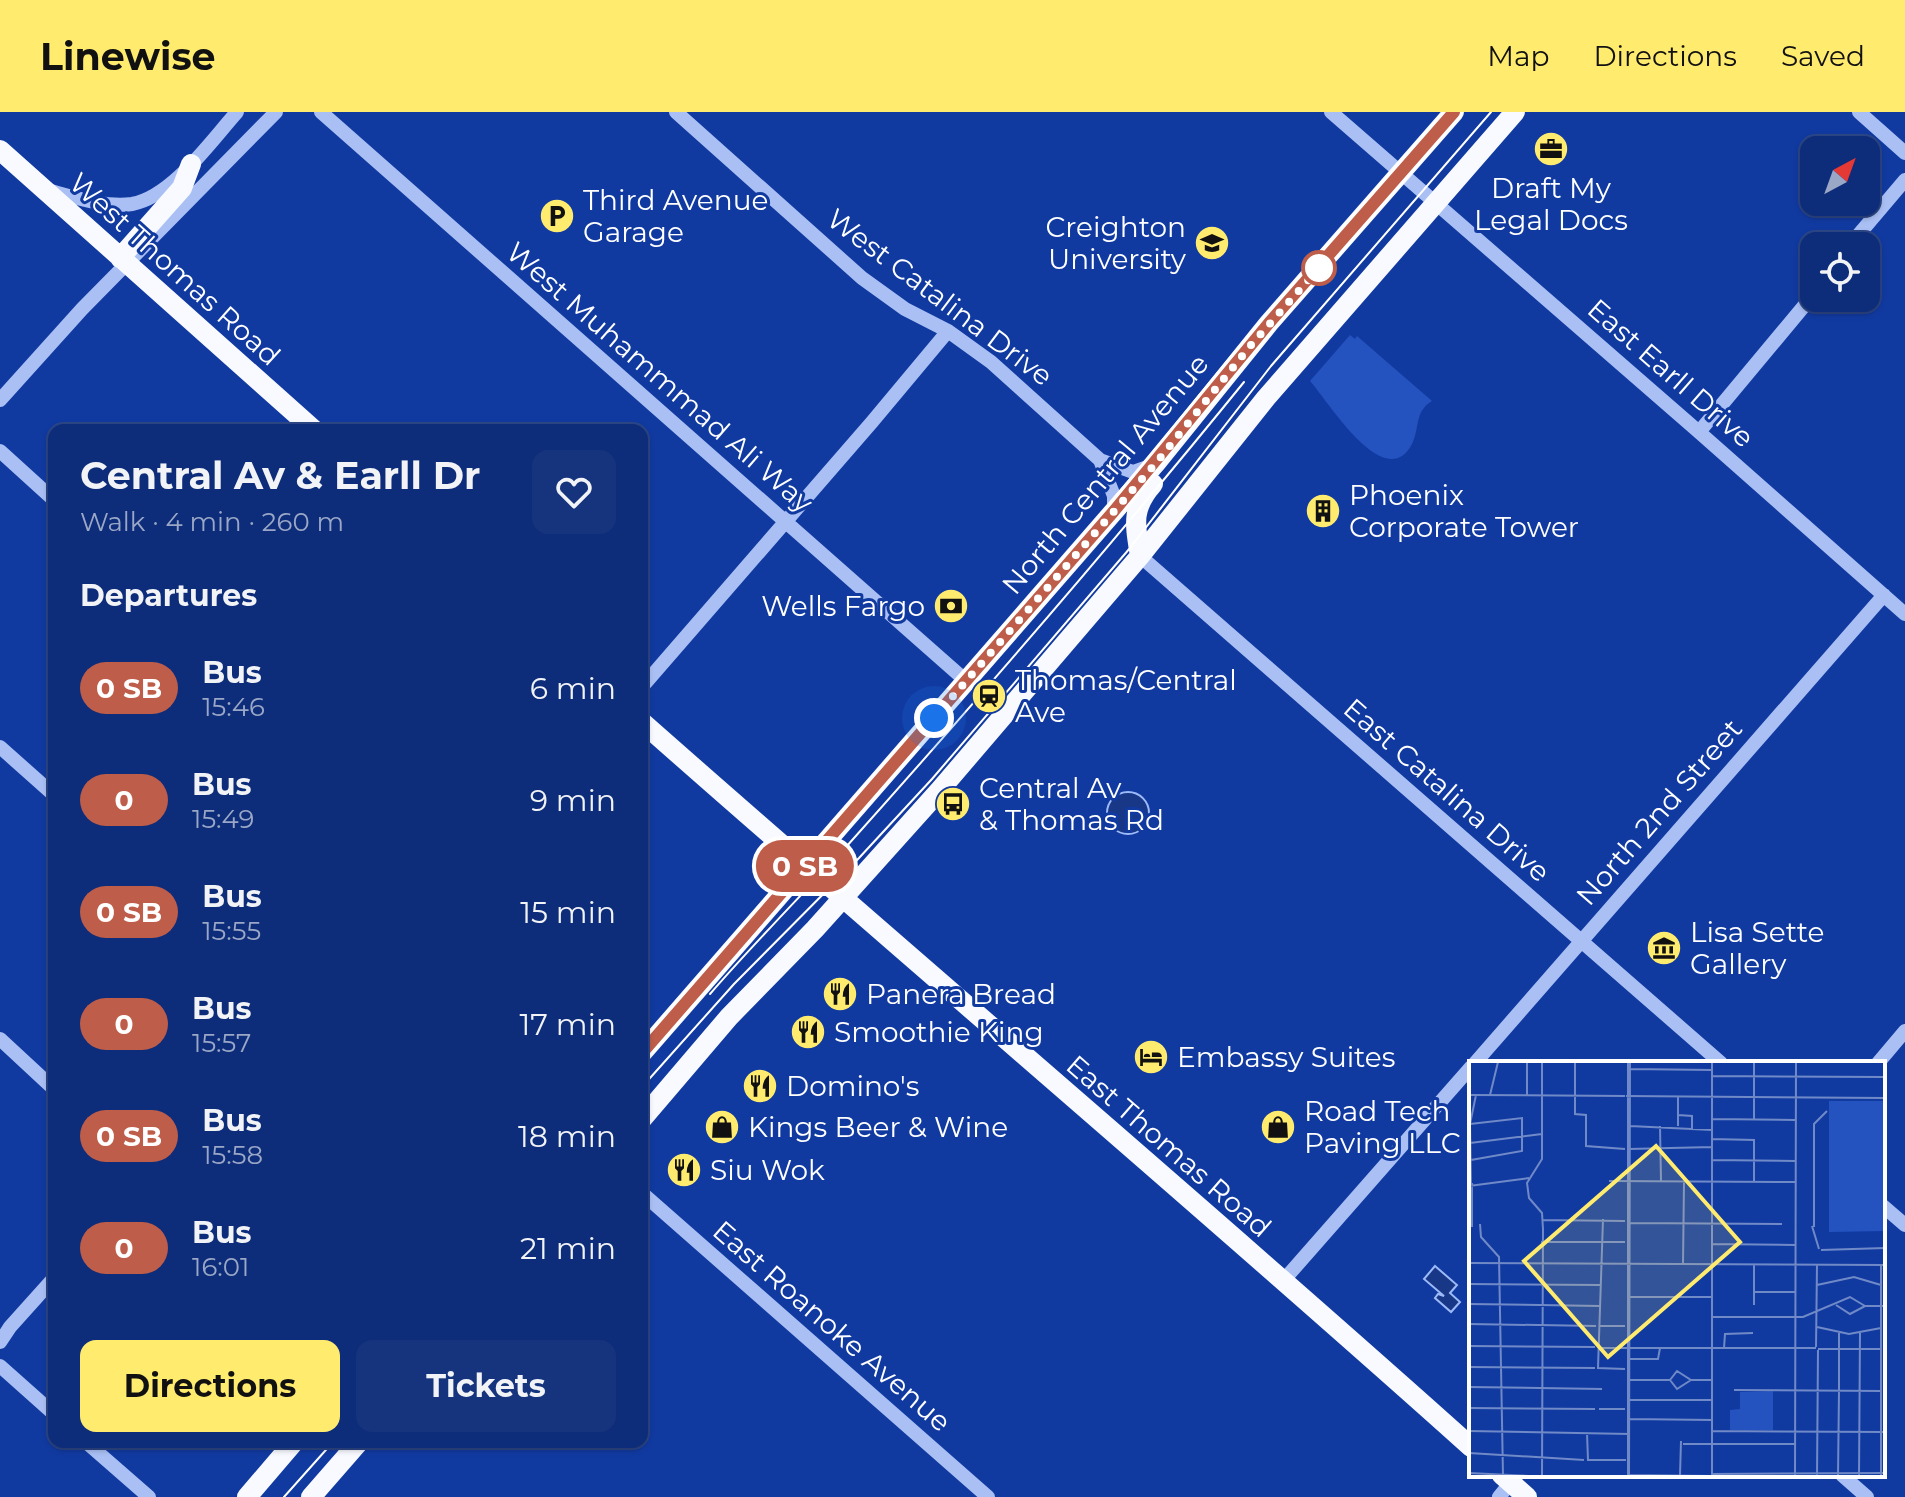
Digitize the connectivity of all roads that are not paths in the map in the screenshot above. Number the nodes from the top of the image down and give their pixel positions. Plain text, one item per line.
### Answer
1 (237, 112) edge
2 (276, 112) edge
3 (321, 112) edge
4 (676, 112) edge
5 (1331, 112) edge
6 (1454, 112) edge
7 (1515, 112) edge
8 (1859, 112) edge
9 (0, 150) edge
10 (1905, 153) edge
11 (191, 164) junction
12 (1401, 173) junction
13 (1905, 180) edge
14 (43, 189) junction
15 (1436, 203) junction
16 (1861, 232) edge
17 (124, 261) junction
18 (1800, 311) edge
19 (948, 331) junction
20 (0, 400) edge
21 (1190, 420) junction
22 (307, 424) edge
23 (1699, 432) junction
24 (0, 451) edge
25 (1100, 460) junction
26 (1156, 463) junction
27 (48, 495) edge
28 (1114, 511) junction
29 (786, 523) junction
30 (1140, 556) junction
31 (1884, 595) junction
32 (1905, 614) edge
33 (648, 680) edge
34 (965, 680) junction
35 (648, 727) edge
36 (0, 747) edge
37 (48, 790) edge
38 (805, 866) junction
39 (837, 893) junction
40 (1582, 941) junction
41 (1905, 1031) edge
42 (0, 1039) edge
43 (648, 1039) edge
44 (1477, 1061) edge
45 (1719, 1061) edge
46 (1880, 1061) edge
47 (1469, 1070) edge
48 (48, 1083) edge
49 (648, 1112) edge
50 (648, 1198) edge
51 (1885, 1208) edge
52 (1905, 1225) edge
53 (1283, 1281) junction
54 (48, 1285) edge
55 (0, 1342) edge
56 (0, 1366) edge
57 (48, 1409) edge
58 (1469, 1445) edge
59 (93, 1448) edge
60 (289, 1448) edge
61 (354, 1448) edge
62 (1844, 1477) edge
63 (1507, 1482) edge
64 (149, 1497) edge
65 (247, 1497) edge
66 (311, 1497) edge
67 (988, 1497) edge
68 (1527, 1497) edge
69 (1867, 1497) edge

1 - 11 street
2 - 17 street
3 - 29 street, West Muhammmad Ali Way
4 - 19 street, West Catalina Drive
5 - 12 street, East Earll Drive
6 - 12 main road, North Central Avenue
7 - 15 main road
8 - 10 street
9 - 14 main road, West Thomas Road
11 - 14 street
11 - 17 main road
12 - 15 street, East Earll Drive
12 - 21 main road, North Central Avenue
13 - 16 street
14 - 17 main road, West Thomas Road
15 - 23 street, East Earll Drive
15 - 30 main road
17 - 20 street
17 - 22 main road, West Thomas Road
18 - 23 street
19 - 25 street, West Catalina Drive
19 - 29 street
21 - 26 main road, North Central Avenue
21 - 30 main road
23 - 31 street, East Earll Drive
24 - 27 street
25 - 26 street, West Catalina Drive
25 - 28 street, West Catalina Drive
26 - 28 main road, North Central Avenue
28 - 34 main road, North Central Avenue
29 - 33 street
29 - 34 street, West Muhammmad Ali Way
30 - 39 main road
30 - 40 street, East Catalina Drive
31 - 32 street, East Earll Drive
31 - 40 street, North 2nd Street
34 - 38 main road, North Central Avenue
35 - 38 main road
36 - 37 street
38 - 39 main road
38 - 43 main road, North Central Avenue
39 - 49 main road
39 - 53 main road, East Thomas Road
40 - 44 street, North 2nd Street
40 - 45 street, East Catalina Drive
41 - 46 street
42 - 48 street
47 - 53 street, North 2nd Street
50 - 67 street, East Roanoke Avenue
51 - 52 street
53 - 58 main road, East Thomas Road
54 - 55 street
56 - 57 street
59 - 64 street
60 - 65 main road
61 - 66 main road
62 - 69 street
63 - 68 main road

